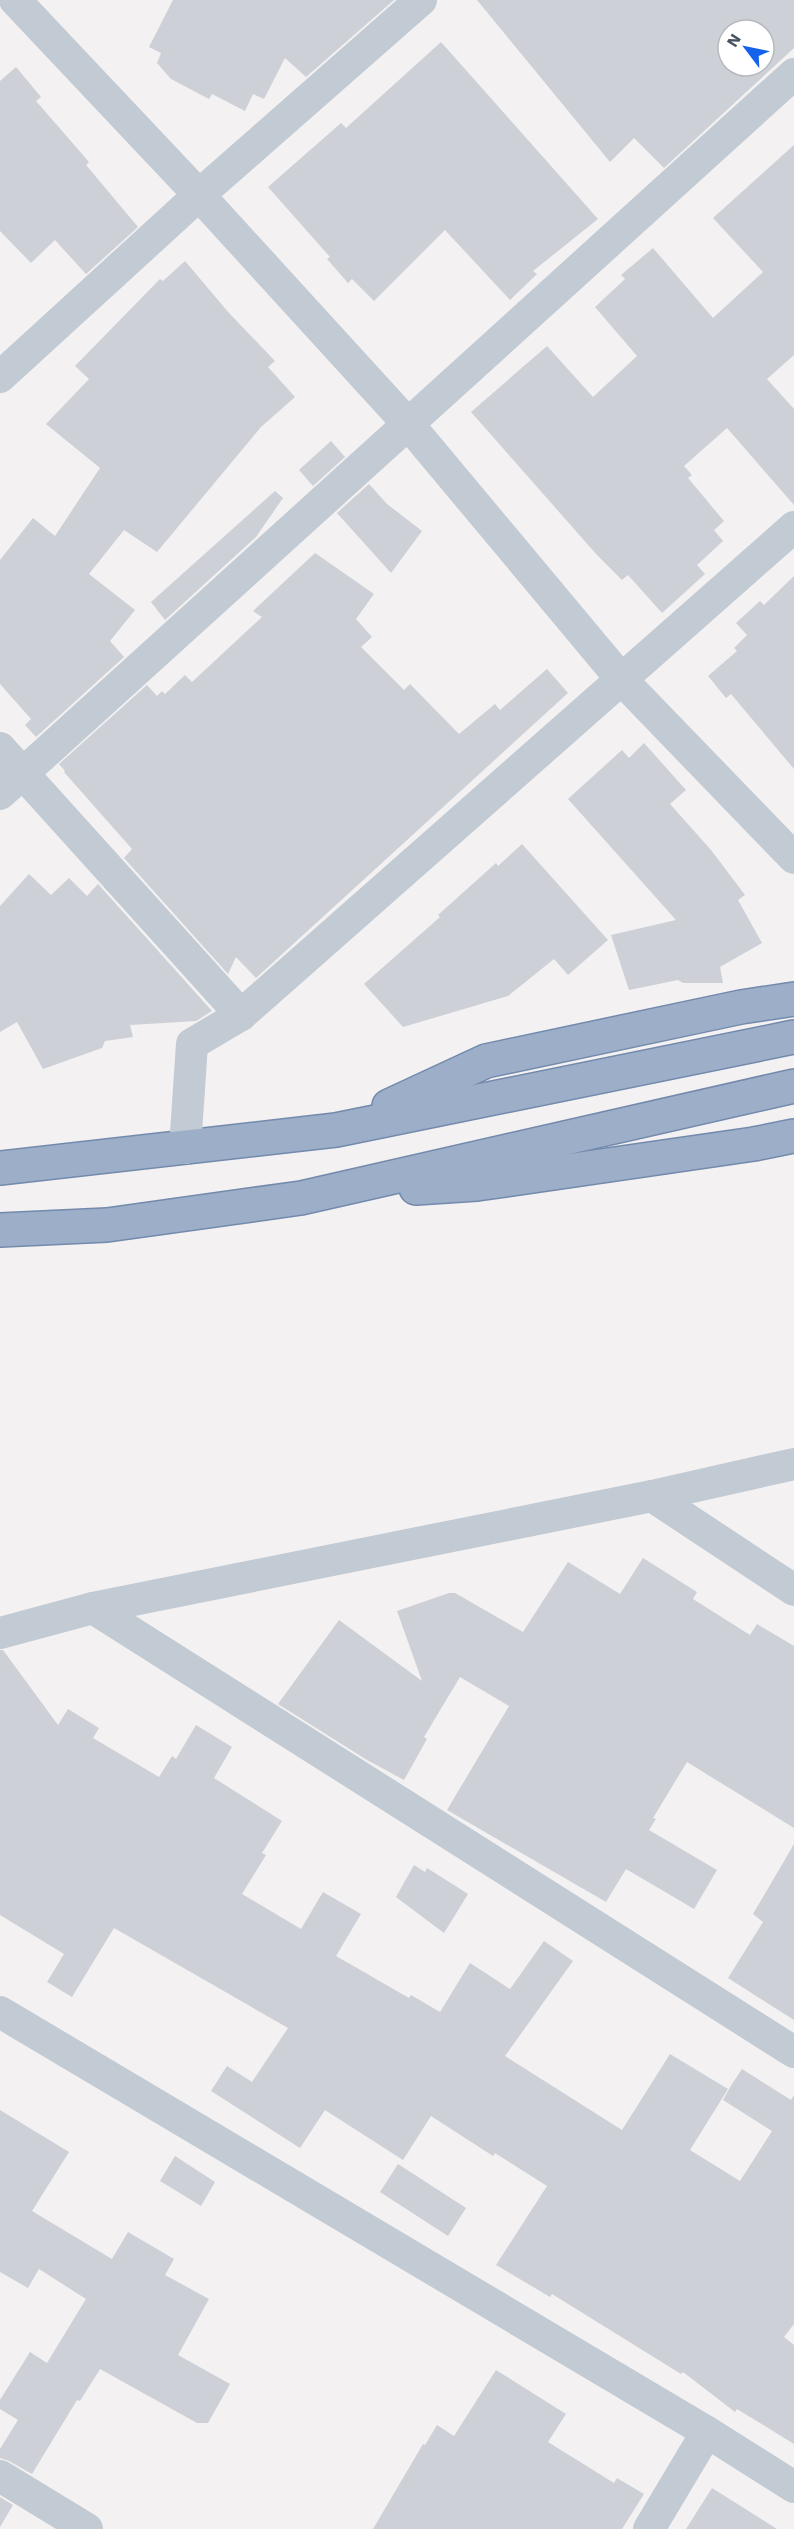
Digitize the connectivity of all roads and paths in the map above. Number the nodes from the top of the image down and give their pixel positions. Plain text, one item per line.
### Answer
1 (15, 0) edge
2 (422, 0) edge
3 (794, 74) edge
4 (199, 195) junction
5 (0, 377) edge
6 (410, 425) junction
7 (794, 527) edge
8 (622, 680) junction
9 (0, 748) edge
10 (12, 785) edge
11 (794, 858) edge
12 (794, 999) edge
13 (241, 1016) junction
14 (794, 1037) edge
15 (794, 1086) edge
16 (336, 1130) junction
17 (794, 1136) edge
18 (185, 1148) junction
19 (0, 1168) edge
20 (301, 1198) junction
21 (0, 1230) edge
22 (794, 1464) edge
23 (652, 1497) junction
24 (794, 1590) edge
25 (93, 1608) junction
26 (0, 1633) edge
27 (0, 2012) edge
28 (794, 2052) edge
29 (707, 2432) junction
30 (0, 2476) edge
31 (794, 2487) edge
32 (87, 2529) edge
33 (649, 2529) edge

1 - 4 street
2 - 4 street
3 - 6 street
4 - 5 street
4 - 6 street
6 - 8 street
6 - 10 street
7 - 8 street
8 - 11 street
8 - 13 street
9 - 10 street
10 - 13 street
12 - 16 highway
13 - 18 street
14 - 16 highway
15 - 20 highway
16 - 18 highway
17 - 20 highway
18 - 19 highway
20 - 21 highway
22 - 23 street
23 - 24 street
23 - 25 street
25 - 26 street
25 - 28 street
27 - 29 street
29 - 31 street
29 - 33 street
30 - 32 street

